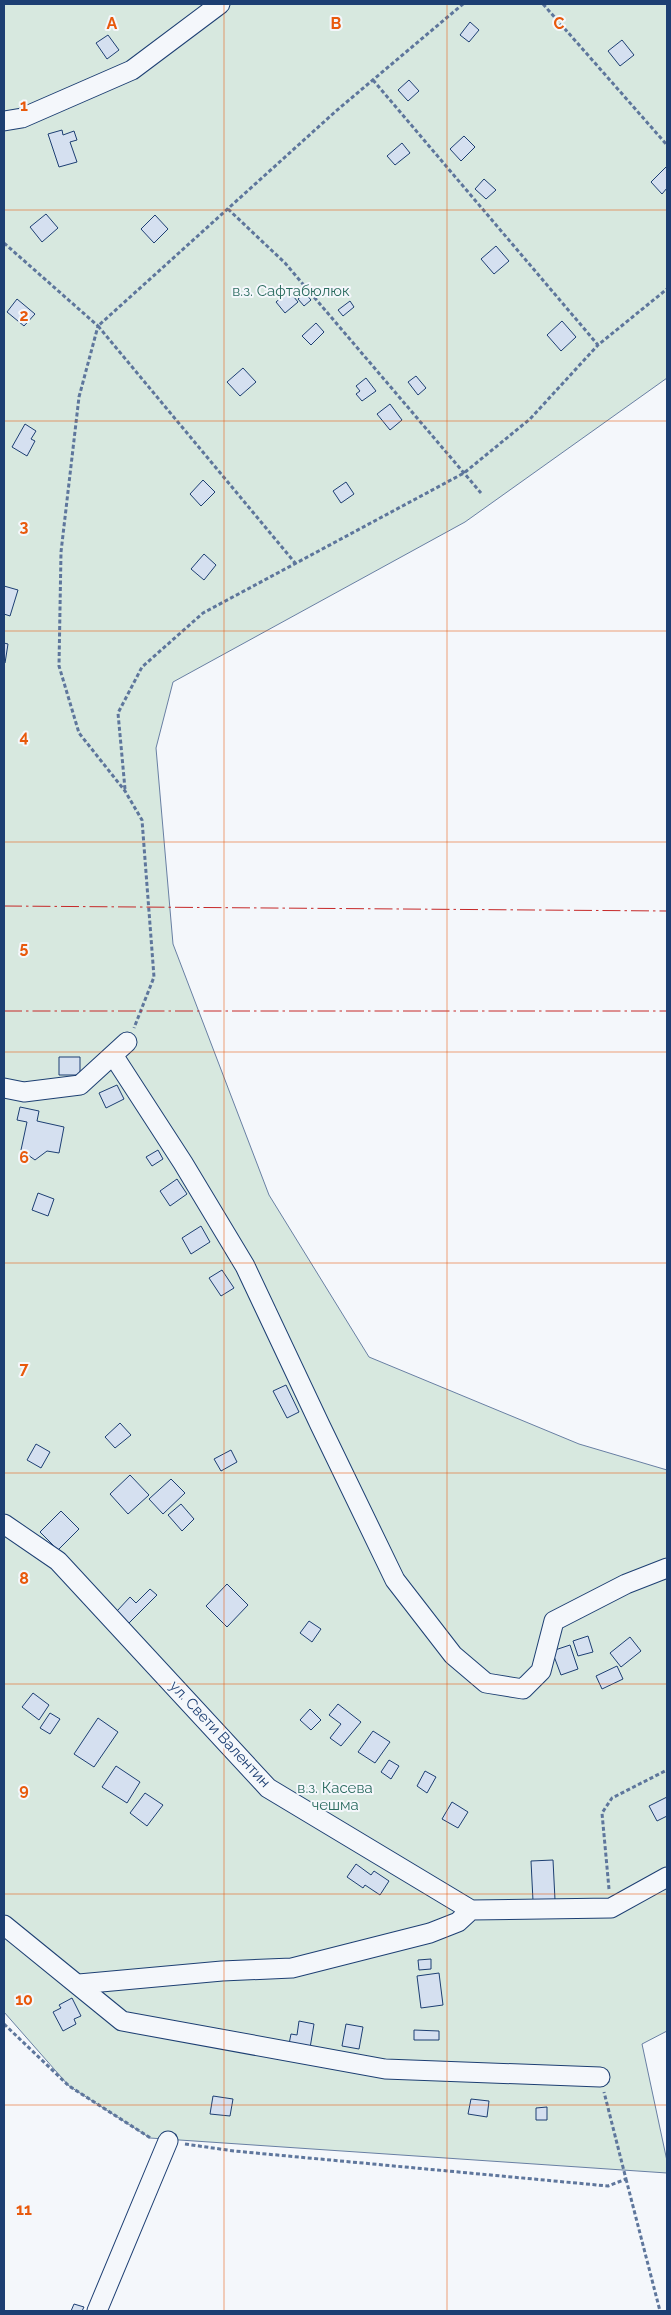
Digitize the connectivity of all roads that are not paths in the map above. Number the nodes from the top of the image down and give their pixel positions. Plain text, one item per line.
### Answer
1 (220, 4) edge
2 (4, 121) edge
3 (127, 1042) road end
4 (113, 1056) junction
5 (4, 1088) edge
6 (4, 1524) edge
7 (667, 1568) edge
8 (667, 1877) edge
9 (472, 1910) junction
10 (4, 1925) edge
11 (79, 1984) junction
12 (600, 2077) road end
13 (168, 2141) road end
14 (97, 2311) edge

1 - 2 street
3 - 4 street
4 - 5 street
4 - 7 street
6 - 9 street, ул. Свети Валентин
8 - 9 street
9 - 11 street
10 - 11 street
11 - 12 street
13 - 14 street

